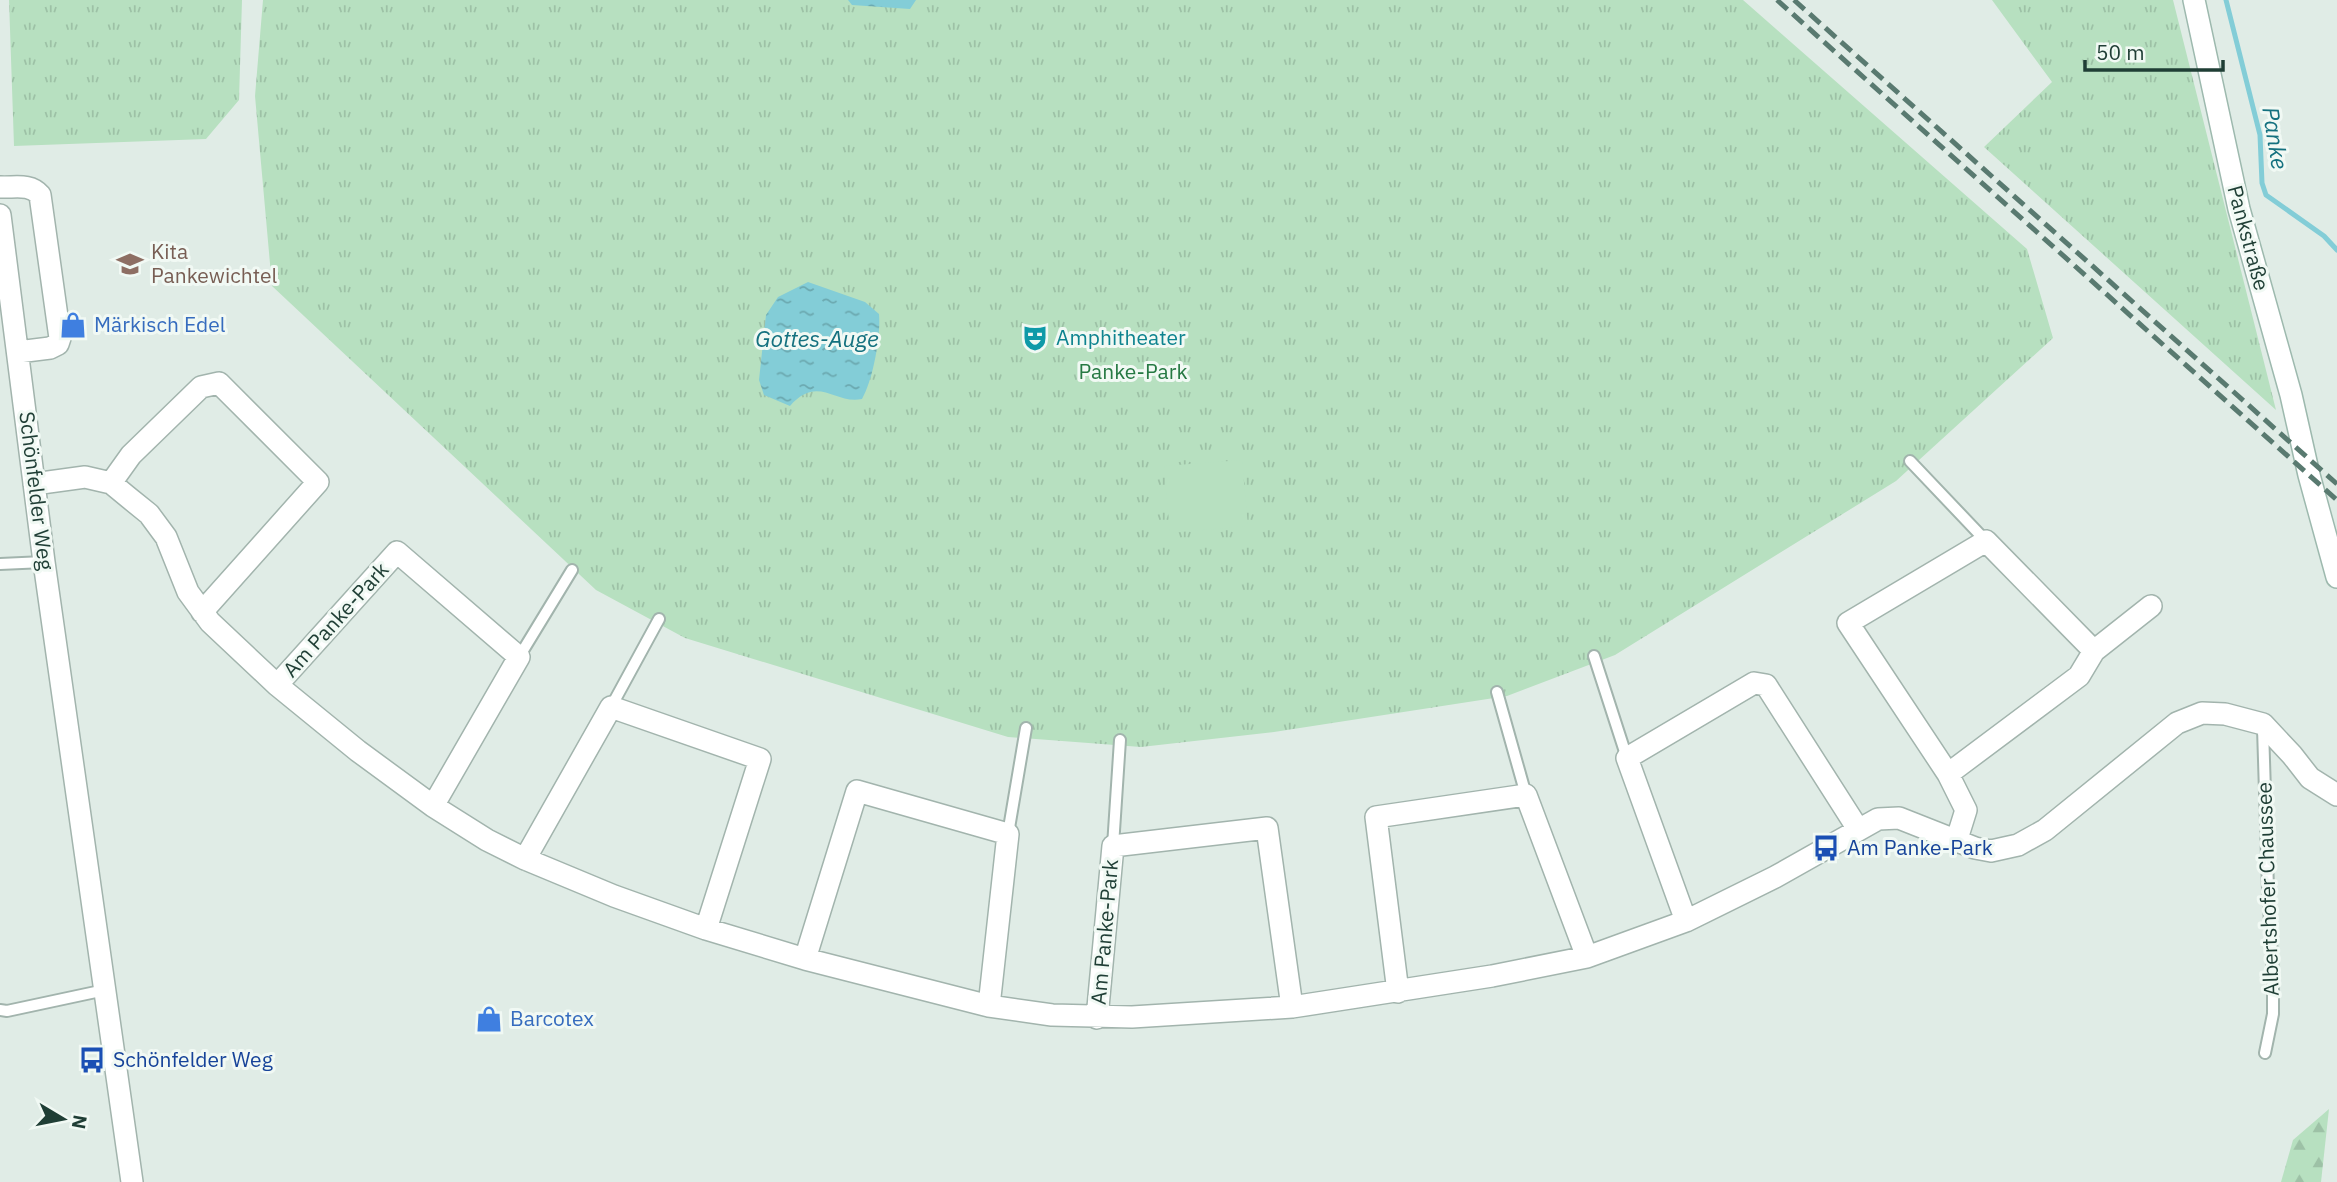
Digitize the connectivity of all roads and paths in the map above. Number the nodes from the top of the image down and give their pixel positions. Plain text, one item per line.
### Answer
1 (2194, 0) edge
2 (0, 187) edge
3 (0, 215) edge
4 (18, 352) junction
5 (1910, 461) dead end
6 (34, 484) junction
7 (111, 484) junction
8 (1986, 541) junction
9 (44, 562) junction
10 (0, 564) edge
11 (572, 570) dead end
12 (2337, 577) edge
13 (2151, 606) dead end
14 (202, 612) junction
15 (659, 619) dead end
16 (2094, 651) junction
17 (1594, 656) dead end
18 (519, 657) junction
19 (277, 685) junction
20 (1497, 692) dead end
21 (611, 707) junction
22 (2263, 724) junction
23 (1026, 728) dead end
24 (1120, 740) dead end
25 (1627, 758) junction
26 (1948, 774) junction
27 (1526, 795) junction
28 (2337, 795) edge
29 (433, 806) junction
30 (1858, 830) junction
31 (1008, 834) junction
32 (1956, 842) junction
33 (1113, 846) junction
34 (525, 859) junction
35 (1686, 921) junction
36 (706, 929) junction
37 (1587, 957) junction
38 (805, 959) junction
39 (105, 990) junction
40 (1398, 992) junction
41 (989, 1006) junction
42 (1292, 1007) junction
43 (0, 1010) edge
44 (1097, 1018) junction
45 (2264, 1053) dead end
46 (132, 1182) edge

1 - 12 street, Pankstraße
2 - 4 street
3 - 4 street, Schönfelder Weg
4 - 6 street, Schönfelder Weg
5 - 8 lane
6 - 7 street, Am Panke-Park
6 - 9 street, Schönfelder Weg
7 - 14 street, Am Panke-Park
7 - 14 street
8 - 16 street
8 - 26 street
9 - 10 lane
9 - 39 street, Schönfelder Weg
11 - 18 lane
13 - 16 street
14 - 19 street, Am Panke-Park
15 - 21 lane
16 - 26 street
17 - 25 lane
18 - 19 street, Am Panke-Park
18 - 29 street
19 - 29 street, Am Panke-Park
20 - 27 lane
21 - 34 street
21 - 36 street
22 - 28 street
22 - 32 street, Am Panke-Park
22 - 45 lane, Albertshofer Chaussee
23 - 31 lane
24 - 33 lane
25 - 30 street
25 - 35 street
26 - 32 street
27 - 37 street
27 - 40 street
29 - 34 street, Am Panke-Park
30 - 32 street, Am Panke-Park
30 - 35 street, Am Panke-Park
31 - 38 street
31 - 41 street
33 - 42 street, Am Panke-Park
33 - 44 street, Am Panke-Park
34 - 36 street, Am Panke-Park
35 - 37 street, Am Panke-Park
36 - 38 street, Am Panke-Park
37 - 40 street, Am Panke-Park
38 - 41 street, Am Panke-Park
39 - 43 lane
39 - 46 street, Schönfelder Weg
40 - 42 street, Am Panke-Park
41 - 44 street, Am Panke-Park
42 - 44 street, Am Panke-Park

